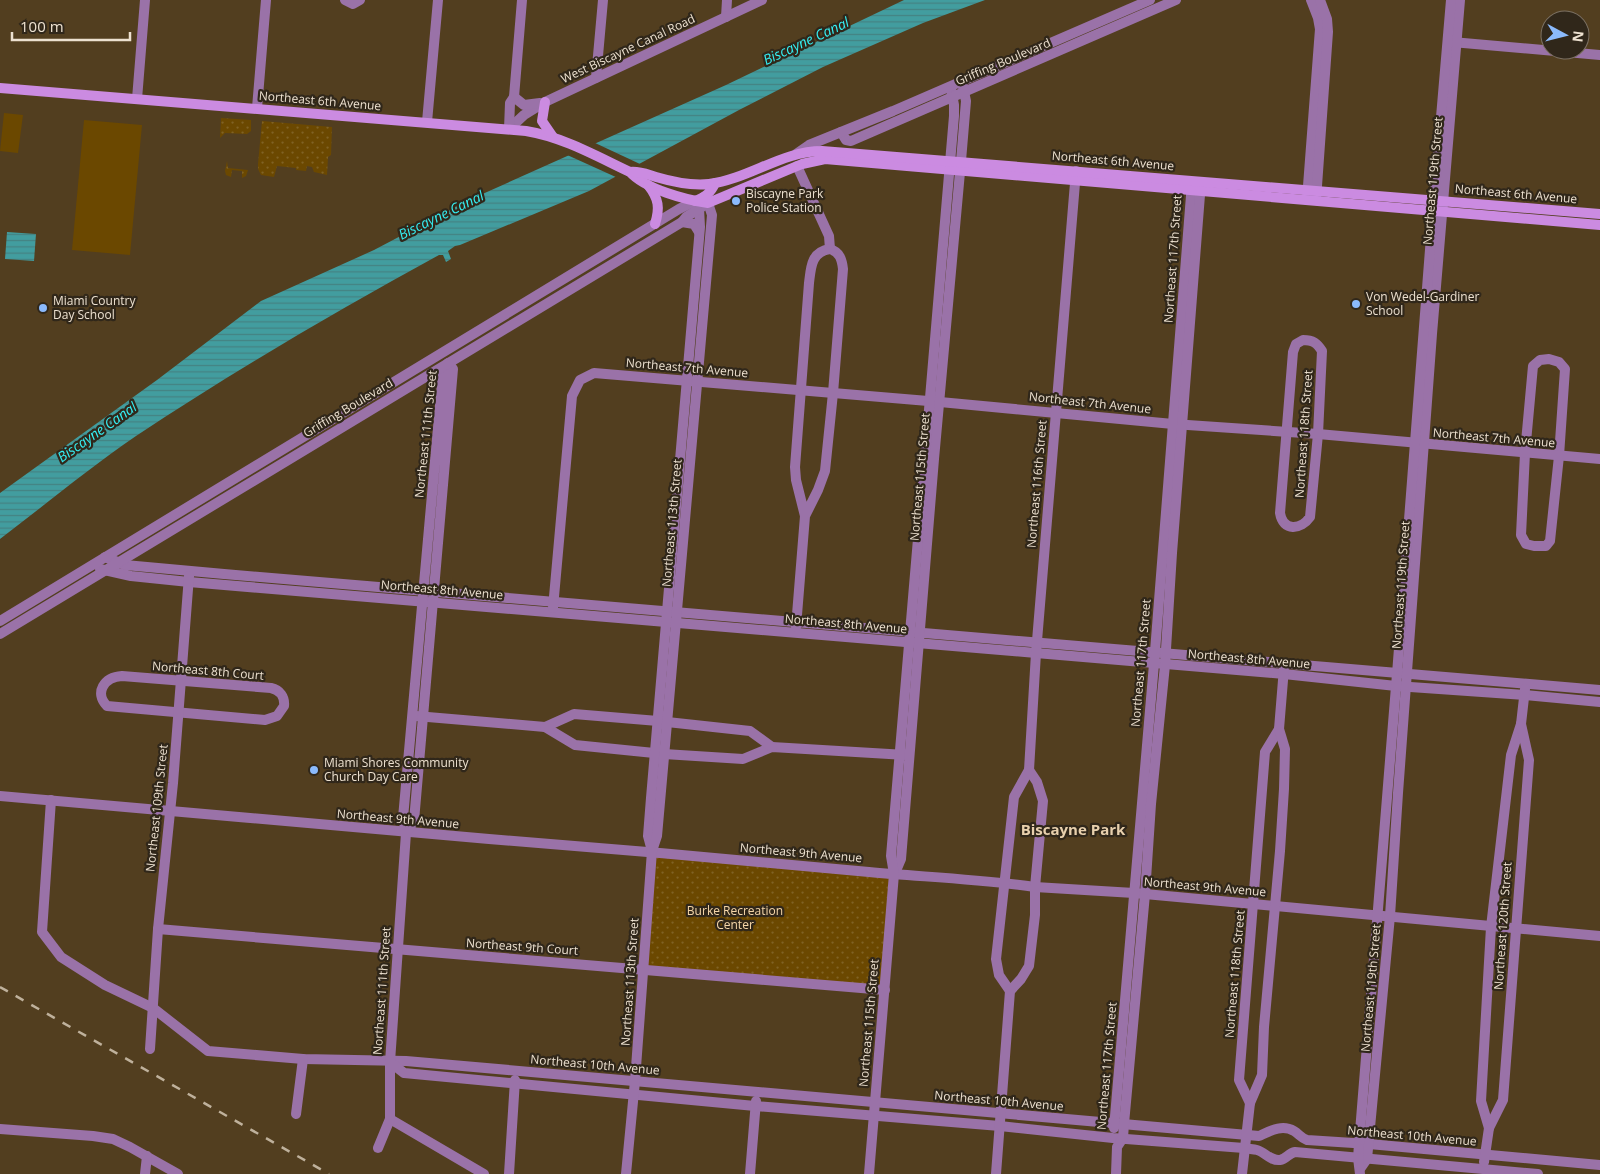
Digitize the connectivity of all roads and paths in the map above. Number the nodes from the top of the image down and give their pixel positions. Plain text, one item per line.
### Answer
1 (145, 0) edge
2 (266, 0) edge
3 (345, 0) edge
4 (360, 0) edge
5 (438, 0) edge
6 (522, 0) edge
7 (603, 0) edge
8 (727, 0) edge
9 (762, 0) edge
10 (1150, 0) edge
11 (1176, 0) edge
12 (1311, 0) edge
13 (1320, 0) edge
14 (1452, 0) edge
15 (1460, 0) edge
16 (726, 17) junction
17 (1453, 42) junction
18 (1600, 55) edge
19 (596, 78) junction
20 (964, 87) junction
21 (0, 88) edge
22 (952, 92) junction
23 (514, 97) junction
24 (137, 99) junction
25 (545, 102) junction
26 (257, 108) junction
27 (427, 122) junction
28 (509, 129) junction
29 (553, 137) junction
30 (796, 154) junction
31 (817, 160) joint
32 (949, 165) junction
33 (797, 166) junction
34 (960, 166) junction
35 (630, 172) junction
36 (1076, 176) junction
37 (1197, 180) junction
38 (715, 183) junction
39 (648, 184) junction
40 (685, 184) junction
41 (1312, 190) junction
42 (1196, 191) junction
43 (1439, 200) junction
44 (1311, 201) junction
45 (702, 202) junction
46 (1438, 211) junction
47 (1600, 214) edge
48 (682, 222) junction
49 (655, 224) junction
50 (1600, 225) edge
51 (699, 232) junction
52 (830, 249) junction
53 (556, 283) junction
54 (562, 293) junction
55 (449, 349) junction
56 (448, 363) junction
57 (692, 381) junction
58 (801, 390) junction
59 (378, 392) junction
60 (834, 393) junction
61 (934, 401) junction
62 (383, 402) junction
63 (1055, 412) junction
64 (1178, 424) junction
65 (1286, 432) junction
66 (307, 434) junction
67 (1318, 434) junction
68 (313, 444) junction
69 (1420, 444) junction
70 (1525, 453) junction
71 (1559, 456) junction
72 (1600, 459) edge
73 (191, 505) junction
74 (197, 514) junction
75 (805, 516) junction
76 (136, 552) junction
77 (106, 558) junction
78 (118, 563) junction
79 (138, 566) junction
80 (90, 567) junction
81 (106, 571) junction
82 (190, 571) junction
83 (189, 582) junction
84 (428, 590) junction
85 (422, 601) junction
86 (433, 602) junction
87 (553, 606) junction
88 (600, 611) junction
89 (673, 611) junction
90 (0, 621) edge
91 (797, 621) junction
92 (672, 623) junction
93 (916, 631) junction
94 (796, 633) junction
95 (0, 634) edge
96 (914, 643) junction
97 (1036, 648) junction
98 (1160, 659) junction
99 (1284, 669) junction
100 (1402, 674) junction
101 (181, 681) junction
102 (1401, 687) junction
103 (1525, 690) junction
104 (1600, 690) edge
105 (1600, 702) edge
106 (179, 713) junction
107 (412, 716) junction
108 (423, 716) junction
109 (663, 721) junction
110 (1521, 724) junction
111 (545, 727) junction
112 (1279, 729) junction
113 (772, 748) junction
114 (660, 753) junction
115 (905, 755) junction
116 (1029, 770) junction
117 (0, 796) edge
118 (51, 800) junction
119 (170, 810) junction
120 (406, 833) junction
121 (652, 851) junction
122 (894, 874) junction
123 (1004, 882) junction
124 (1035, 887) junction
125 (1134, 893) junction
126 (1145, 894) junction
127 (1253, 905) junction
128 (1274, 906) junction
129 (1377, 915) junction
130 (1390, 916) junction
131 (1491, 927) junction
132 (1515, 928) junction
133 (158, 929) junction
134 (1600, 936) edge
135 (397, 950) junction
136 (643, 968) junction
137 (885, 990) junction
138 (1010, 991) junction
139 (153, 1008) junction
140 (150, 1048) dead end
141 (304, 1058) junction
142 (390, 1062) junction
143 (516, 1071) junction
144 (635, 1081) junction
145 (515, 1084) junction
146 (757, 1092) junction
147 (634, 1094) junction
148 (875, 1102) junction
149 (1250, 1103) junction
150 (756, 1106) junction
151 (296, 1114) dead end
152 (1000, 1114) junction
153 (874, 1116) junction
154 (390, 1119) junction
155 (1119, 1124) junction
156 (1000, 1126) junction
157 (1488, 1128) junction
158 (0, 1129) edge
159 (1246, 1135) junction
160 (1118, 1141) junction
161 (1364, 1144) junction
162 (378, 1148) dead end
163 (1244, 1148) junction
164 (147, 1156) junction
165 (1485, 1156) junction
166 (1362, 1159) junction
167 (1600, 1166) edge
168 (1360, 1172) edge
169 (1484, 1172) edge
170 (146, 1174) edge
171 (178, 1174) edge
172 (484, 1174) edge
173 (509, 1174) edge
174 (626, 1174) edge
175 (750, 1174) edge
176 (869, 1174) edge
177 (996, 1174) edge
178 (1116, 1174) edge
179 (1242, 1174) edge
180 (1538, 1174) edge

1 - 24 street
2 - 26 street
3 - 4 street
5 - 27 street
6 - 23 street
7 - 19 street
8 - 16 street
9 - 16 street, West Biscayne Canal Road
10 - 20 street, Griffing Boulevard
11 - 20 street, Griffing Boulevard
12 - 41 street
13 - 41 street
14 - 17 street, Northeast 119th Street
15 - 17 street, Northeast 119th Street
16 - 19 street, West Biscayne Canal Road
17 - 18 street
17 - 43 street, Northeast 119th Street
19 - 25 street, West Biscayne Canal Road
20 - 22 street, Griffing Boulevard
20 - 34 street, Northeast 115th Street
21 - 24 main road, Northeast 6th Avenue
22 - 30 street, Griffing Boulevard
22 - 32 street, Northeast 115th Street
23 - 25 street
23 - 28 street
24 - 26 main road, Northeast 6th Avenue
25 - 28 street, West Biscayne Canal Road
25 - 29 main road
26 - 27 main road, Northeast 6th Avenue
27 - 28 main road, Northeast 6th Avenue
28 - 29 main road, Northeast 6th Avenue
29 - 35 main road, Northeast 6th Avenue
30 - 32 main road, Northeast 6th Avenue
30 - 38 main road, Northeast 6th Avenue
31 - 32 main road, Northeast 6th Avenue
31 - 33 main road, Griffing Boulevard
32 - 34 main road, Northeast 6th Avenue
32 - 61 street, Northeast 115th Street
33 - 45 main road, Griffing Boulevard
33 - 52 street
34 - 36 main road, Northeast 6th Avenue
34 - 61 street, Northeast 115th Street
35 - 39 main road, Northeast 6th Avenue
35 - 40 main road, Northeast 6th Avenue
36 - 37 main road, Northeast 6th Avenue
36 - 42 main road, Northeast 6th Avenue
36 - 63 street, Northeast 116th Street
37 - 41 main road, Northeast 6th Avenue
37 - 42 street, Northeast 117th Street
38 - 40 main road, Northeast 6th Avenue
38 - 45 main road, Griffing Boulevard
39 - 45 main road, Northeast 6th Avenue
39 - 49 main road
40 - 45 main road
41 - 43 main road, Northeast 6th Avenue
41 - 44 street
42 - 44 main road, Northeast 6th Avenue
42 - 64 street, Northeast 117th Street
43 - 46 street, Northeast 119th Street
43 - 47 main road, Northeast 6th Avenue
44 - 46 main road, Northeast 6th Avenue
45 - 48 street, Griffing Boulevard
45 - 49 street, Griffing Boulevard
45 - 51 street, Northeast 113th Street
45 - 57 street, Northeast 113th Street
46 - 50 main road, Northeast 6th Avenue
46 - 69 street, Northeast 119th Street
48 - 51 street
48 - 54 street, Griffing Boulevard
49 - 53 street, Griffing Boulevard
51 - 57 street, Northeast 113th Street
52 - 58 street
52 - 60 street
53 - 54 street
53 - 55 street, Griffing Boulevard
54 - 56 street, Griffing Boulevard
55 - 56 street, Northeast 111th Street
55 - 59 street, Griffing Boulevard
56 - 62 street, Griffing Boulevard
56 - 84 street, Northeast 111th Street
57 - 58 street, Northeast 7th Avenue
57 - 87 street, Northeast 7th Avenue
57 - 89 street, Northeast 113th Street
58 - 60 street, Northeast 7th Avenue
58 - 75 street
59 - 62 street
59 - 66 street, Griffing Boulevard
60 - 61 street, Northeast 7th Avenue
60 - 75 street
61 - 63 street, Northeast 7th Avenue
61 - 93 street, Northeast 115th Street
62 - 68 street, Griffing Boulevard
63 - 64 street, Northeast 7th Avenue
63 - 97 street, Northeast 116th Street
64 - 65 street, Northeast 7th Avenue
64 - 98 street, Northeast 117th Street
65 - 67 street, Northeast 7th Avenue
65 - 67 street, Northeast 118th Street
65 - 67 street, Northeast 118th Street
66 - 68 street
66 - 73 street, Griffing Boulevard
67 - 69 street, Northeast 7th Avenue
68 - 74 street, Griffing Boulevard
69 - 70 street, Northeast 7th Avenue
69 - 100 street, Northeast 119th Street
70 - 71 street, Northeast 7th Avenue
70 - 71 street
70 - 71 street
71 - 72 street, Northeast 7th Avenue
73 - 74 street
73 - 77 street, Griffing Boulevard
74 - 76 street, Griffing Boulevard
75 - 91 street
76 - 78 street, Griffing Boulevard
76 - 79 street
77 - 78 street, Northeast 8th Avenue
77 - 80 street, Griffing Boulevard
78 - 79 street, Northeast 8th Avenue
78 - 81 street, Griffing Boulevard
79 - 82 street, Northeast 8th Avenue
80 - 81 street, Northeast 8th Avenue
80 - 90 street, Griffing Boulevard
81 - 83 street, Northeast 8th Avenue
81 - 95 street, Griffing Boulevard
82 - 83 street, Northeast 109th Street
82 - 84 street, Northeast 8th Avenue
83 - 85 street, Northeast 8th Avenue
83 - 101 street, Northeast 109th Street
84 - 85 street, Northeast 111th Street
84 - 86 street, Northeast 111th Street
84 - 87 street, Northeast 8th Avenue
85 - 86 street, Northeast 8th Avenue
85 - 107 street, Northeast 111th Street
86 - 87 street, Northeast 8th Avenue
86 - 108 street, Northeast 111th Street
87 - 88 street, Northeast 8th Avenue
88 - 89 street, Northeast 8th Avenue
88 - 92 street, Northeast 8th Avenue
89 - 91 street, Northeast 8th Avenue
89 - 92 street, Northeast 113th Street
91 - 93 street, Northeast 8th Avenue
91 - 94 street
92 - 94 street, Northeast 8th Avenue
92 - 109 street, Northeast 113th Street
93 - 96 street, Northeast 115th Street
93 - 97 street, Northeast 8th Avenue
94 - 96 street, Northeast 8th Avenue
96 - 97 street, Northeast 8th Avenue
96 - 115 street, Northeast 115th Street
97 - 98 street, Northeast 8th Avenue
97 - 116 street, Northeast 116th Street
98 - 99 street, Northeast 8th Avenue
98 - 125 street, Northeast 117th Street
98 - 126 street, Northeast 117th Street
99 - 100 street, Northeast 8th Avenue
99 - 102 street, Northeast 8th Avenue
99 - 112 street, Northeast 118th Street
100 - 102 street, Northeast 119th Street
100 - 103 street, Northeast 8th Avenue
101 - 106 street, Northeast 109th Street
101 - 106 street, Northeast 8th Court
101 - 106 street, Northeast 8th Court
102 - 103 street, Northeast 8th Avenue
102 - 129 street, Northeast 119th Street
102 - 130 street, Northeast 119th Street
103 - 104 street, Northeast 8th Avenue
103 - 105 street, Northeast 8th Avenue
103 - 110 street, Northeast 120th Street
106 - 119 street, Northeast 109th Street
107 - 108 street
107 - 120 street, Northeast 111th Street
108 - 111 street
108 - 120 street, Northeast 111th Street
109 - 111 street
109 - 113 street
109 - 114 street, Northeast 113th Street
110 - 131 street, Northeast 120th Street
110 - 132 street, Northeast 120th Street
111 - 114 street
112 - 127 street, Northeast 118th Street
112 - 128 street, Northeast 118th Street
113 - 114 street
113 - 115 street
114 - 121 street, Northeast 113th Street
115 - 122 street, Northeast 115th Street
116 - 123 street, Northeast 116th Street
116 - 124 street
117 - 118 street, Northeast 9th Avenue
118 - 119 street, Northeast 9th Avenue
118 - 139 street, Northeast 10th Avenue
119 - 120 street, Northeast 9th Avenue
119 - 133 street, Northeast 109th Street
120 - 121 street, Northeast 9th Avenue
120 - 135 street, Northeast 111th Street
121 - 122 street, Northeast 9th Avenue
121 - 136 street, Northeast 113th Street
122 - 123 street, Northeast 9th Avenue
122 - 137 street, Northeast 115th Street
123 - 124 street, Northeast 9th Avenue
123 - 138 street, Northeast 116th Street
124 - 125 street, Northeast 9th Avenue
124 - 138 street
125 - 126 street, Northeast 9th Avenue
125 - 155 street, Northeast 117th Street
126 - 127 street, Northeast 9th Avenue
126 - 155 street, Northeast 117th Street
127 - 128 street, Northeast 9th Avenue
127 - 149 street, Northeast 118th Street
128 - 129 street, Northeast 9th Avenue
128 - 149 street, Northeast 118th Street
129 - 130 street, Northeast 9th Avenue
129 - 161 street, Northeast 119th Street
130 - 131 street, Northeast 9th Avenue
130 - 161 street, Northeast 119th Street
131 - 132 street, Northeast 9th Avenue
131 - 157 street, Northeast 120th Street
132 - 134 street, Northeast 9th Avenue
132 - 157 street, Northeast 120th Street
133 - 135 street, Northeast 9th Court
133 - 139 street, Northeast 109th Street
135 - 136 street, Northeast 9th Court
135 - 142 street, Northeast 111th Street
136 - 137 street, Northeast 9th Court
136 - 144 street, Northeast 113th Street
137 - 148 street, Northeast 115th Street
138 - 152 street
139 - 140 street, Northeast 109th Street
139 - 141 street, Northeast 10th Avenue
141 - 142 street, Northeast 10th Avenue
141 - 151 street
142 - 143 street, Northeast 10th Avenue
142 - 145 street, Northeast 10th Avenue
142 - 154 street, Northeast 111th Street
143 - 144 street, Northeast 10th Avenue
143 - 145 street
144 - 146 street, Northeast 10th Avenue
144 - 147 street, Northeast 113th Street
145 - 147 street, Northeast 10th Avenue
145 - 173 street
146 - 148 street, Northeast 10th Avenue
146 - 150 street
147 - 150 street, Northeast 10th Avenue
147 - 174 street, Northeast 113th Street
148 - 152 street, Northeast 10th Avenue
148 - 153 street, Northeast 115th Street
149 - 159 street, Northeast 118th Street
150 - 153 street, Northeast 10th Avenue
150 - 175 street
152 - 155 street, Northeast 10th Avenue
152 - 156 street
153 - 156 street, Northeast 10th Avenue
153 - 176 street, Northeast 115th Street
154 - 162 street, Northeast 111th Street
154 - 172 street
155 - 159 street, Northeast 10th Avenue
155 - 160 street, Northeast 117th Street
156 - 160 street, Northeast 10th Avenue
156 - 177 street
157 - 165 street, Northeast 120th Street
158 - 164 street
159 - 161 street, Northeast 10th Avenue
159 - 163 street, Northeast 118th Street
160 - 163 street, Northeast 10th Avenue
160 - 178 street, Northeast 117th Street
161 - 165 street, Northeast 10th Avenue
161 - 166 street, Northeast 119th Street
163 - 166 street, Northeast 10th Avenue
163 - 179 street, Northeast 118th Street
164 - 170 street
164 - 171 street
165 - 167 street, Northeast 10th Avenue
165 - 169 street, Northeast 120th Street
166 - 168 street, Northeast 119th Street
166 - 169 street, Northeast 10th Avenue
169 - 180 street, Northeast 10th Avenue

